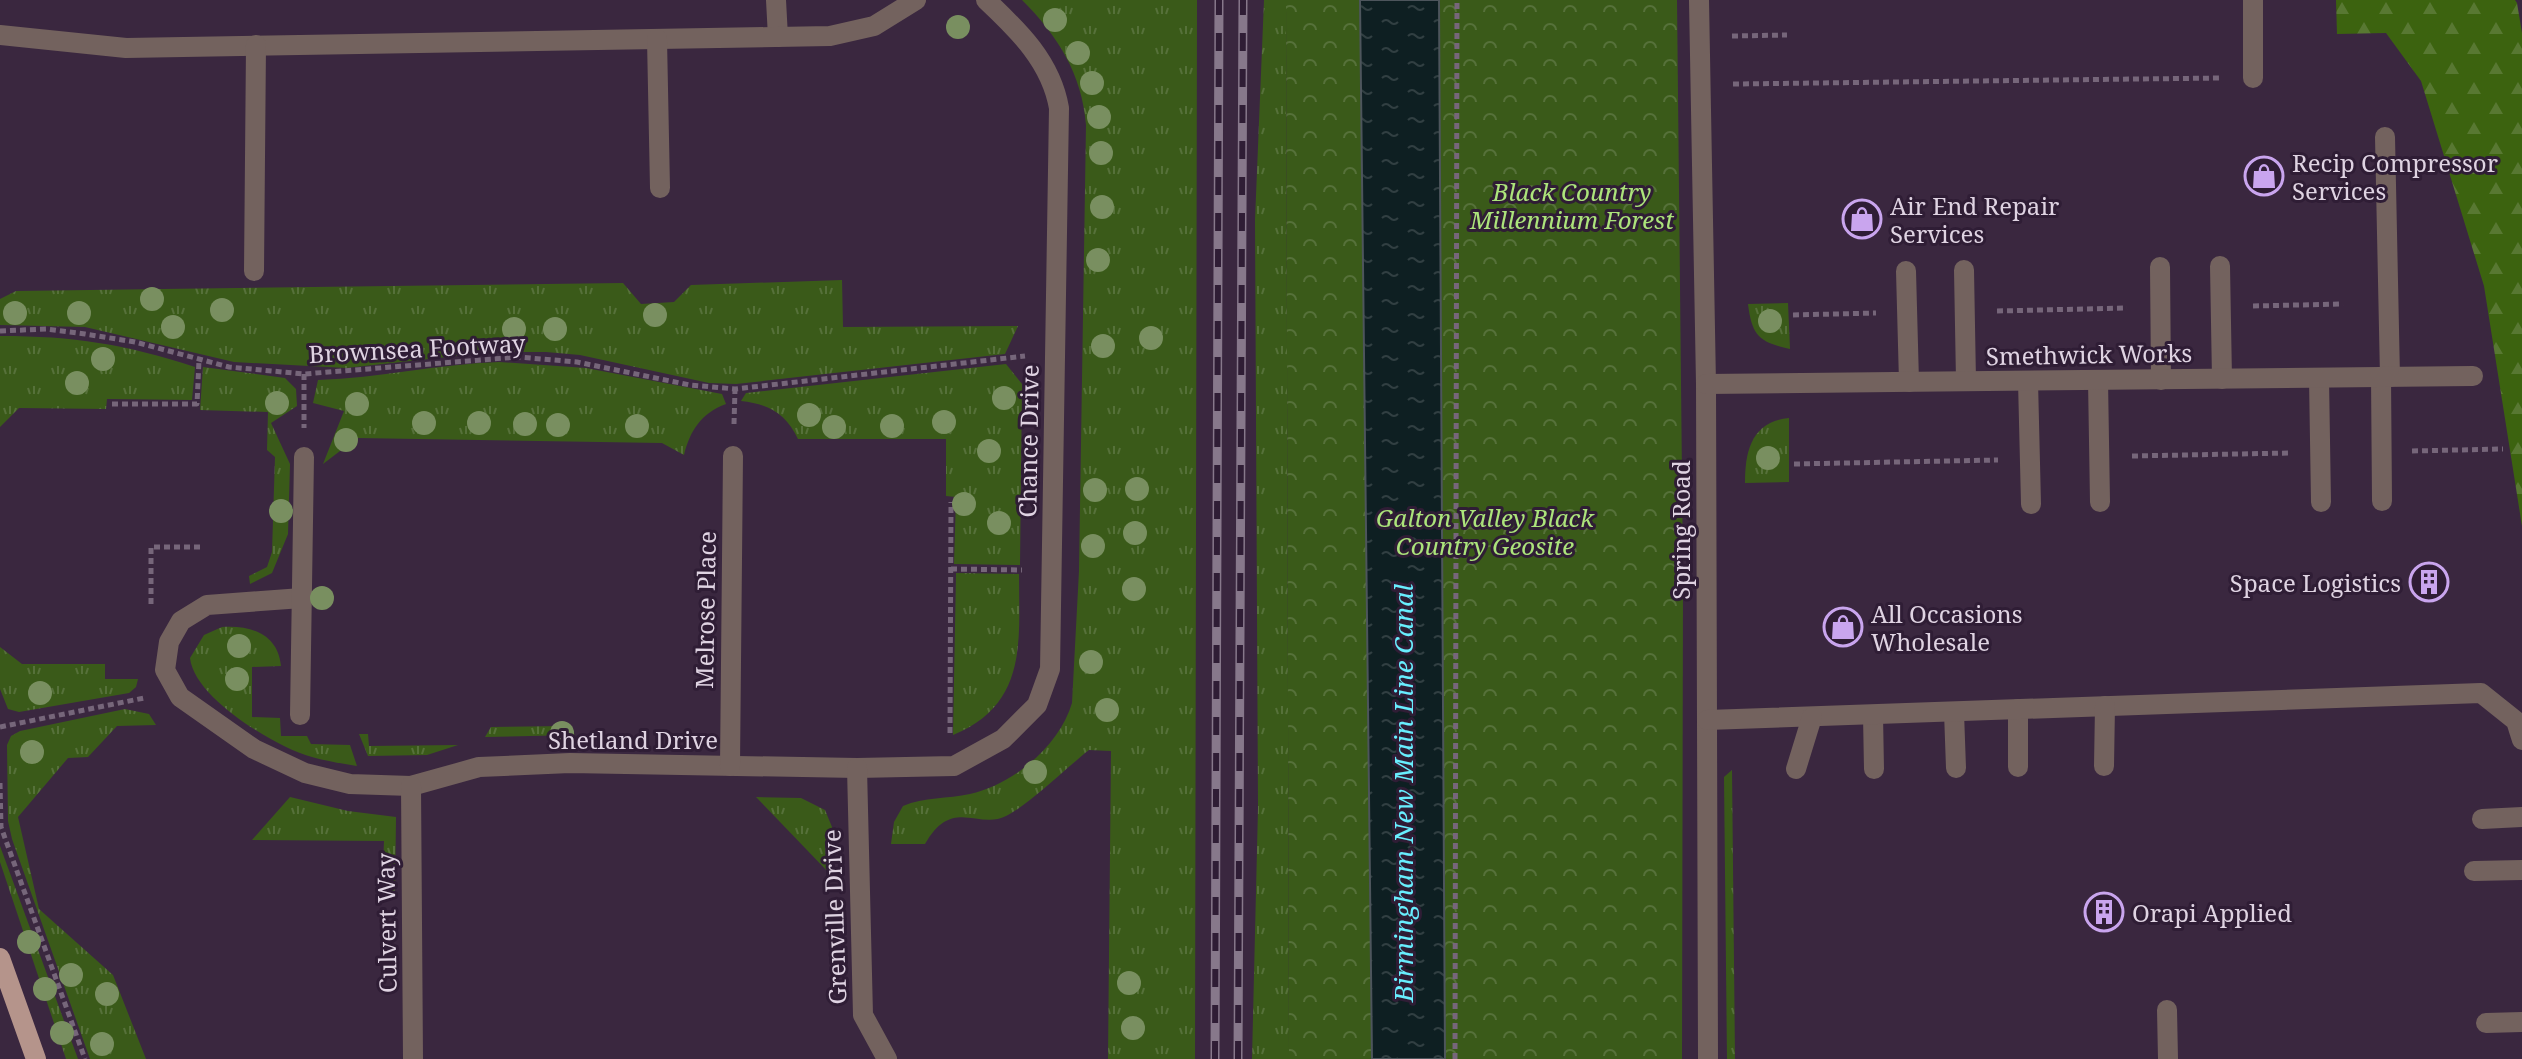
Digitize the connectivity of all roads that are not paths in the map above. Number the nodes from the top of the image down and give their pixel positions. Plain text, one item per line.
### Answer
1 (776, 0) edge
2 (916, 0) edge
3 (986, 0) edge
4 (1699, 0) edge
5 (2253, 0) edge
6 (0, 35) edge
7 (778, 37) junction
8 (657, 39) junction
9 (256, 45) junction
10 (2253, 78) road end
11 (2385, 137) dead end
12 (660, 188) dead end
13 (2220, 266) dead end
14 (2160, 267) dead end
15 (1964, 270) dead end
16 (254, 271) dead end
17 (1906, 271) dead end
18 (2473, 376) dead end
19 (2386, 377) junction
20 (2319, 378) junction
21 (2222, 379) junction
22 (2098, 380) junction
23 (2161, 380) junction
24 (1966, 381) junction
25 (2028, 381) junction
26 (1909, 382) junction
27 (1706, 384) junction
28 (733, 456) dead end
29 (304, 457) road end
30 (2382, 501) dead end
31 (2100, 502) dead end
32 (2321, 502) dead end
33 (2031, 504) dead end
34 (302, 598) junction
35 (2105, 706) junction
36 (2018, 709) junction
37 (1954, 712) junction
38 (300, 715) dead end
39 (1873, 715) junction
40 (1812, 717) junction
41 (1707, 720) junction
42 (2522, 740) edge
43 (730, 766) junction
44 (2104, 766) dead end
45 (2018, 767) dead end
46 (857, 768) junction
47 (1956, 768) dead end
48 (1796, 769) dead end
49 (1874, 769) dead end
50 (411, 786) junction
51 (2522, 817) edge
52 (2482, 819) dead end
53 (2522, 870) edge
54 (2474, 871) dead end
55 (0, 958) edge
56 (2167, 1010) dead end
57 (2522, 1022) edge
58 (2486, 1023) dead end
59 (36, 1059) edge
60 (413, 1059) edge
61 (887, 1059) edge
62 (1708, 1059) edge
63 (2168, 1059) edge

1 - 7 street
2 - 7 street
3 - 46 street, Chance Drive
4 - 27 street, Spring Road
5 - 10 street
6 - 9 street
7 - 8 street
8 - 9 street
8 - 12 street
9 - 16 street
11 - 19 street
13 - 21 street
14 - 23 street
15 - 24 street
17 - 26 street
18 - 19 street, Smethwick Works
19 - 20 street, Smethwick Works
19 - 30 street
20 - 21 street, Smethwick Works
20 - 32 street
21 - 23 street, Smethwick Works
22 - 23 street, Smethwick Works
22 - 25 street, Smethwick Works
22 - 31 street
24 - 25 street, Smethwick Works
24 - 26 street, Smethwick Works
25 - 33 street
26 - 27 street, Smethwick Works
27 - 41 street, Spring Road
28 - 43 street, Melrose Place
29 - 34 street
34 - 38 street
34 - 50 street, Shetland Drive
35 - 36 street
35 - 42 street
35 - 44 street
36 - 37 street
36 - 45 street
37 - 39 street
37 - 47 street
39 - 40 street
39 - 49 street
40 - 41 street
40 - 48 street
41 - 62 street, Spring Road
43 - 46 street, Shetland Drive
43 - 50 street, Shetland Drive
46 - 61 street, Grenville Drive
50 - 60 street, Culvert Way
51 - 52 street
53 - 54 street
55 - 59 main road
56 - 63 street
57 - 58 street

